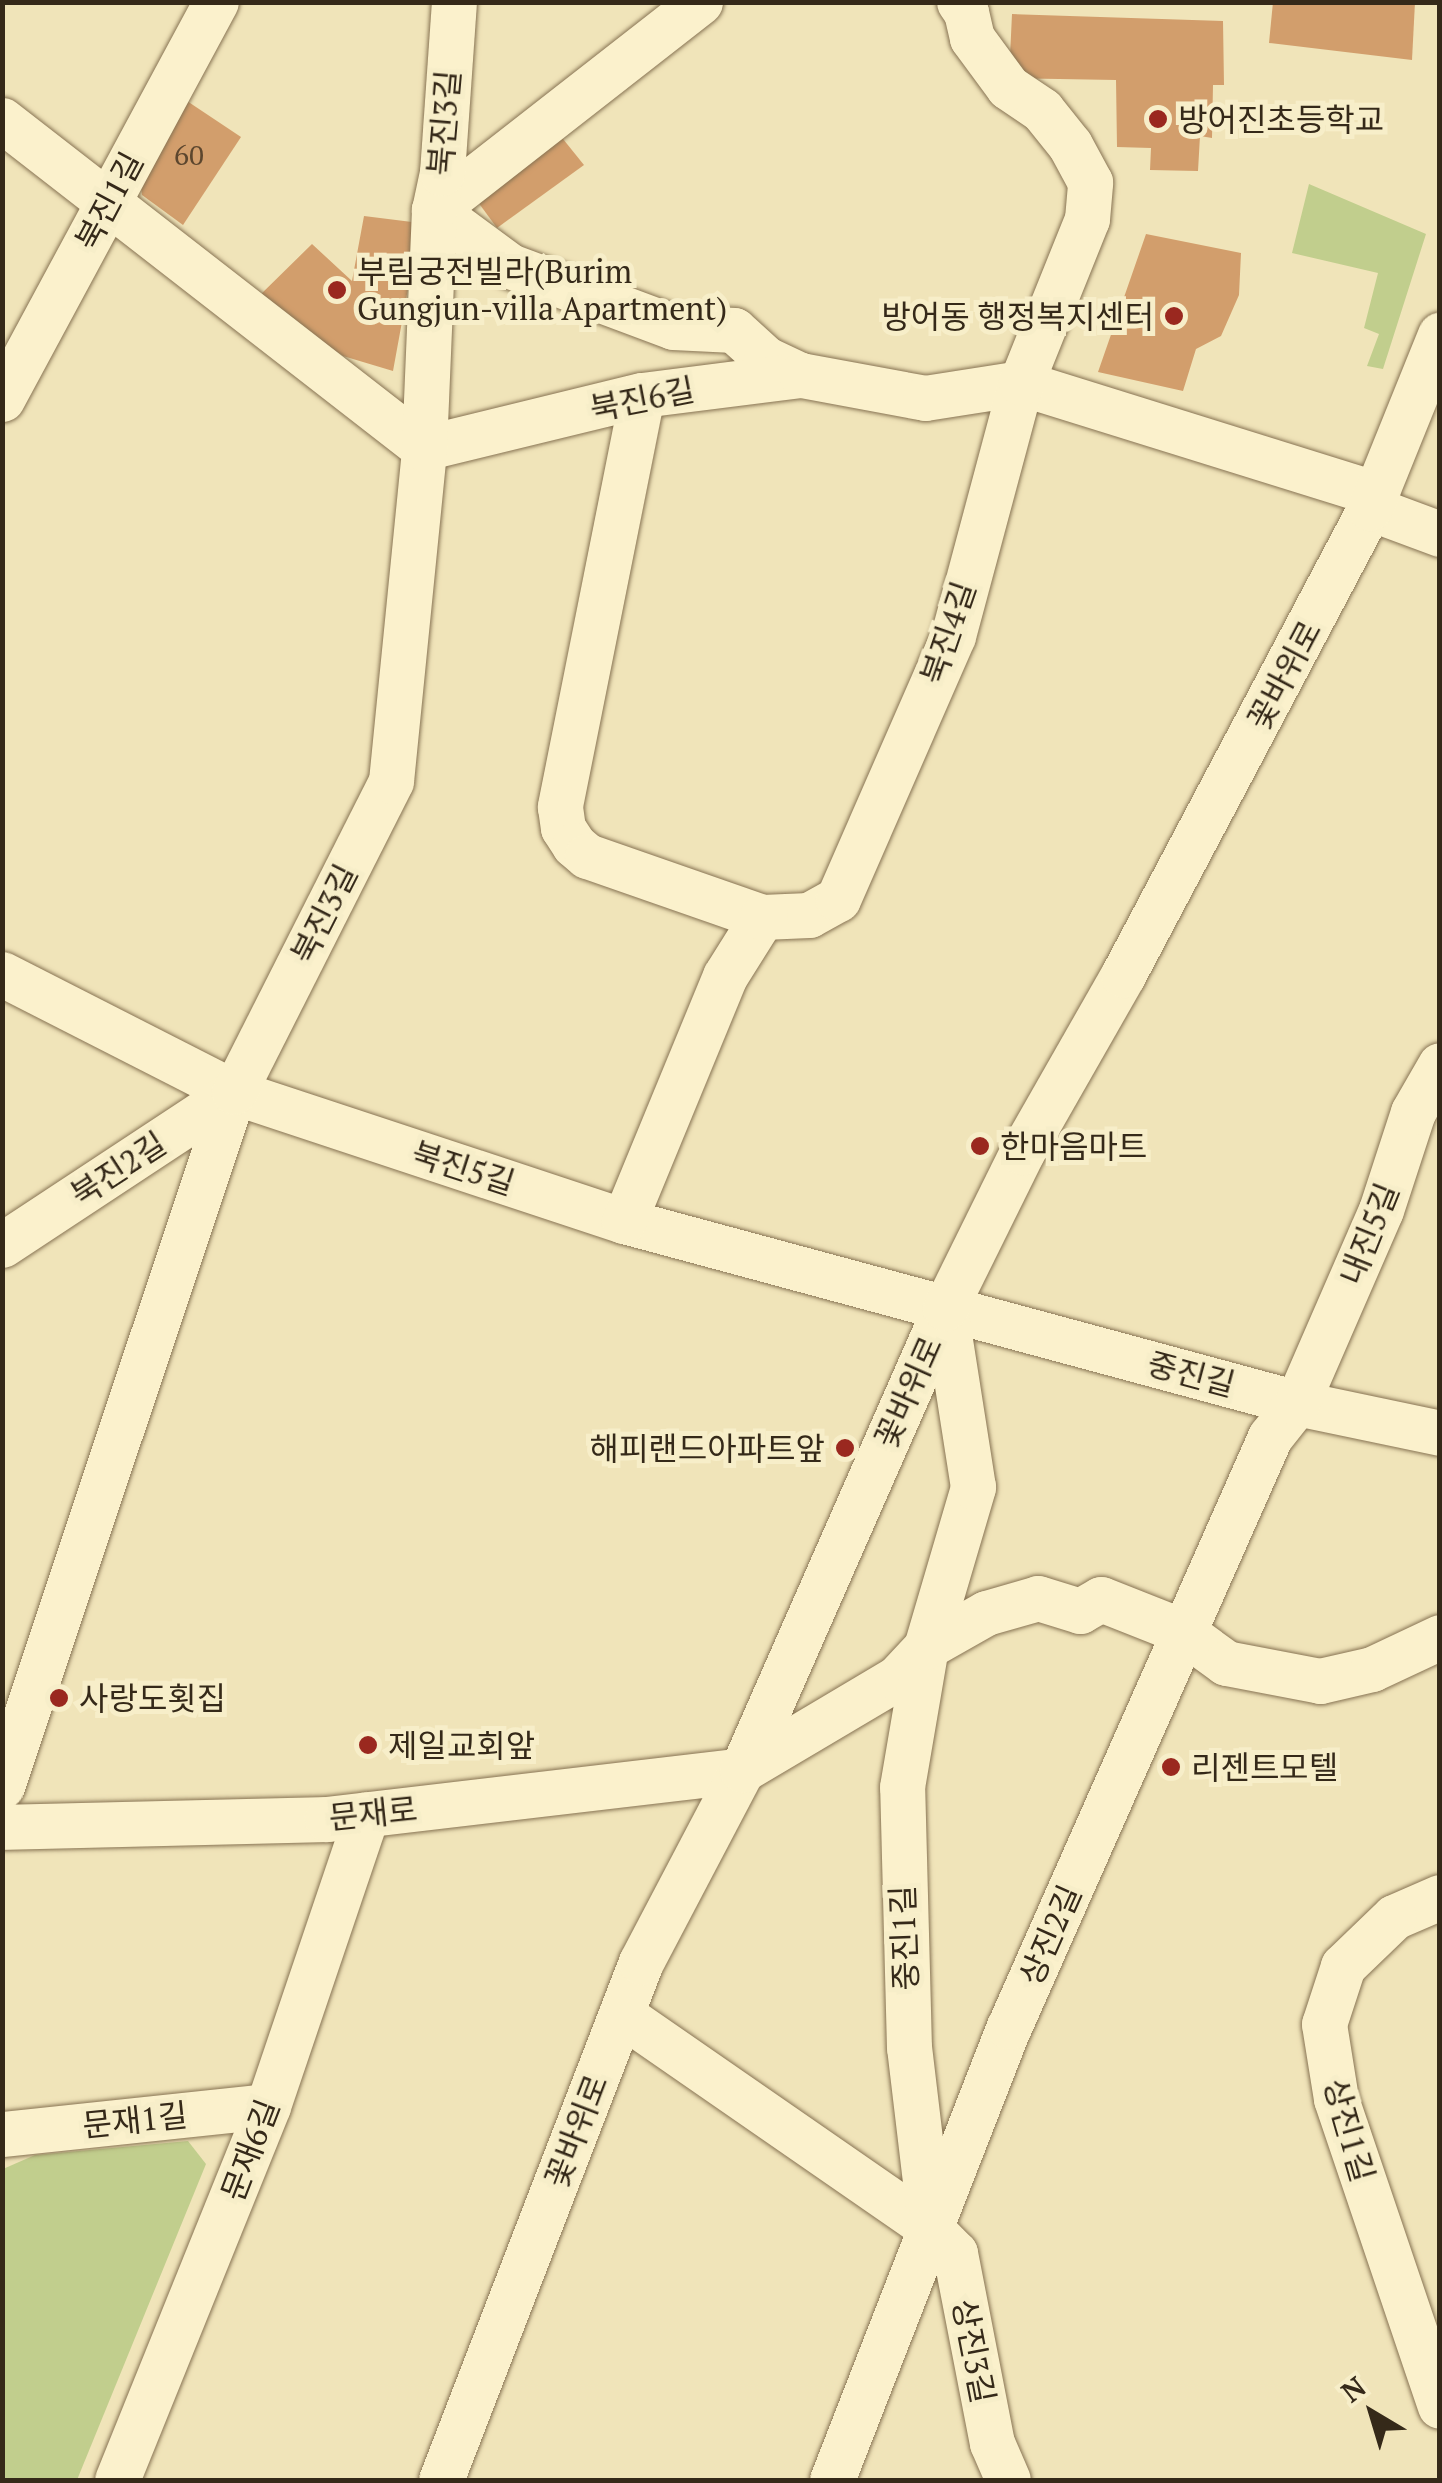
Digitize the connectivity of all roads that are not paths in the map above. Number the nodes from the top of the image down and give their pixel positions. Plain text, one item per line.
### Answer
1 (216, 2) edge
2 (454, 2) edge
3 (700, 2) edge
4 (959, 2) edge
5 (2, 120) edge
6 (109, 201) junction
7 (434, 210) junction
8 (1440, 335) edge
9 (801, 375) junction
10 (1021, 384) junction
11 (642, 395) junction
12 (2, 400) edge
13 (424, 448) junction
14 (1373, 501) junction
15 (1440, 534) edge
16 (762, 917) junction
17 (2, 974) edge
18 (1440, 1065) edge
19 (234, 1092) junction
20 (624, 1220) junction
21 (2, 1245) edge
22 (945, 1308) junction
23 (1297, 1403) junction
24 (1440, 1433) edge
25 (1182, 1631) junction
26 (1440, 1638) edge
27 (926, 1647) junction
28 (15, 1710) edge
29 (742, 1770) junction
30 (2, 1786) edge
31 (368, 1814) junction
32 (2, 1828) edge
33 (1440, 1896) edge
34 (621, 2014) junction
35 (268, 2106) junction
36 (2, 2134) edge
37 (931, 2229) junction
38 (1440, 2406) edge
39 (117, 2480) edge
40 (441, 2480) edge
41 (832, 2480) edge
42 (1008, 2480) edge

1 - 6 street, 북진1길
2 - 7 street, 북진3길
3 - 7 street
4 - 10 street, 북진4길
5 - 6 street
6 - 12 street, 북진1길
6 - 13 street
7 - 9 street
7 - 13 street, 북진3길
8 - 14 street, 꽃바위로
9 - 10 street, 북진6길
9 - 11 street, 북진6길
10 - 14 street, 북진6길
10 - 16 street, 북진4길
11 - 13 street, 북진6길
11 - 16 street
13 - 19 street, 북진3길
14 - 15 street, 북진6길
14 - 22 street, 꽃바위로
16 - 20 street
17 - 19 street, 북진5길
18 - 23 street, 내진5길
19 - 20 street, 북진5길
19 - 21 street, 북진2길
19 - 28 street, 북진3길
20 - 22 street, 북진5길
22 - 23 street, 중진길
22 - 27 street, 중진1길
22 - 29 street, 꽃바위로
23 - 24 street, 중진길
23 - 25 street, 상진2길
25 - 26 street, 중진1길
25 - 27 street, 중진1길
25 - 37 street, 상진2길
27 - 29 street, 중진1길
27 - 37 street, 중진1길
28 - 30 street, 북진3길
29 - 31 street, 문재로
29 - 34 street, 꽃바위로
31 - 32 street, 문재로
31 - 35 street, 문재6길
33 - 38 street, 상진1길
34 - 37 street
34 - 40 street, 꽃바위로
35 - 36 street, 문재1길
35 - 39 street, 문재6길
37 - 41 street, 상진2길
37 - 42 street, 상진3길

